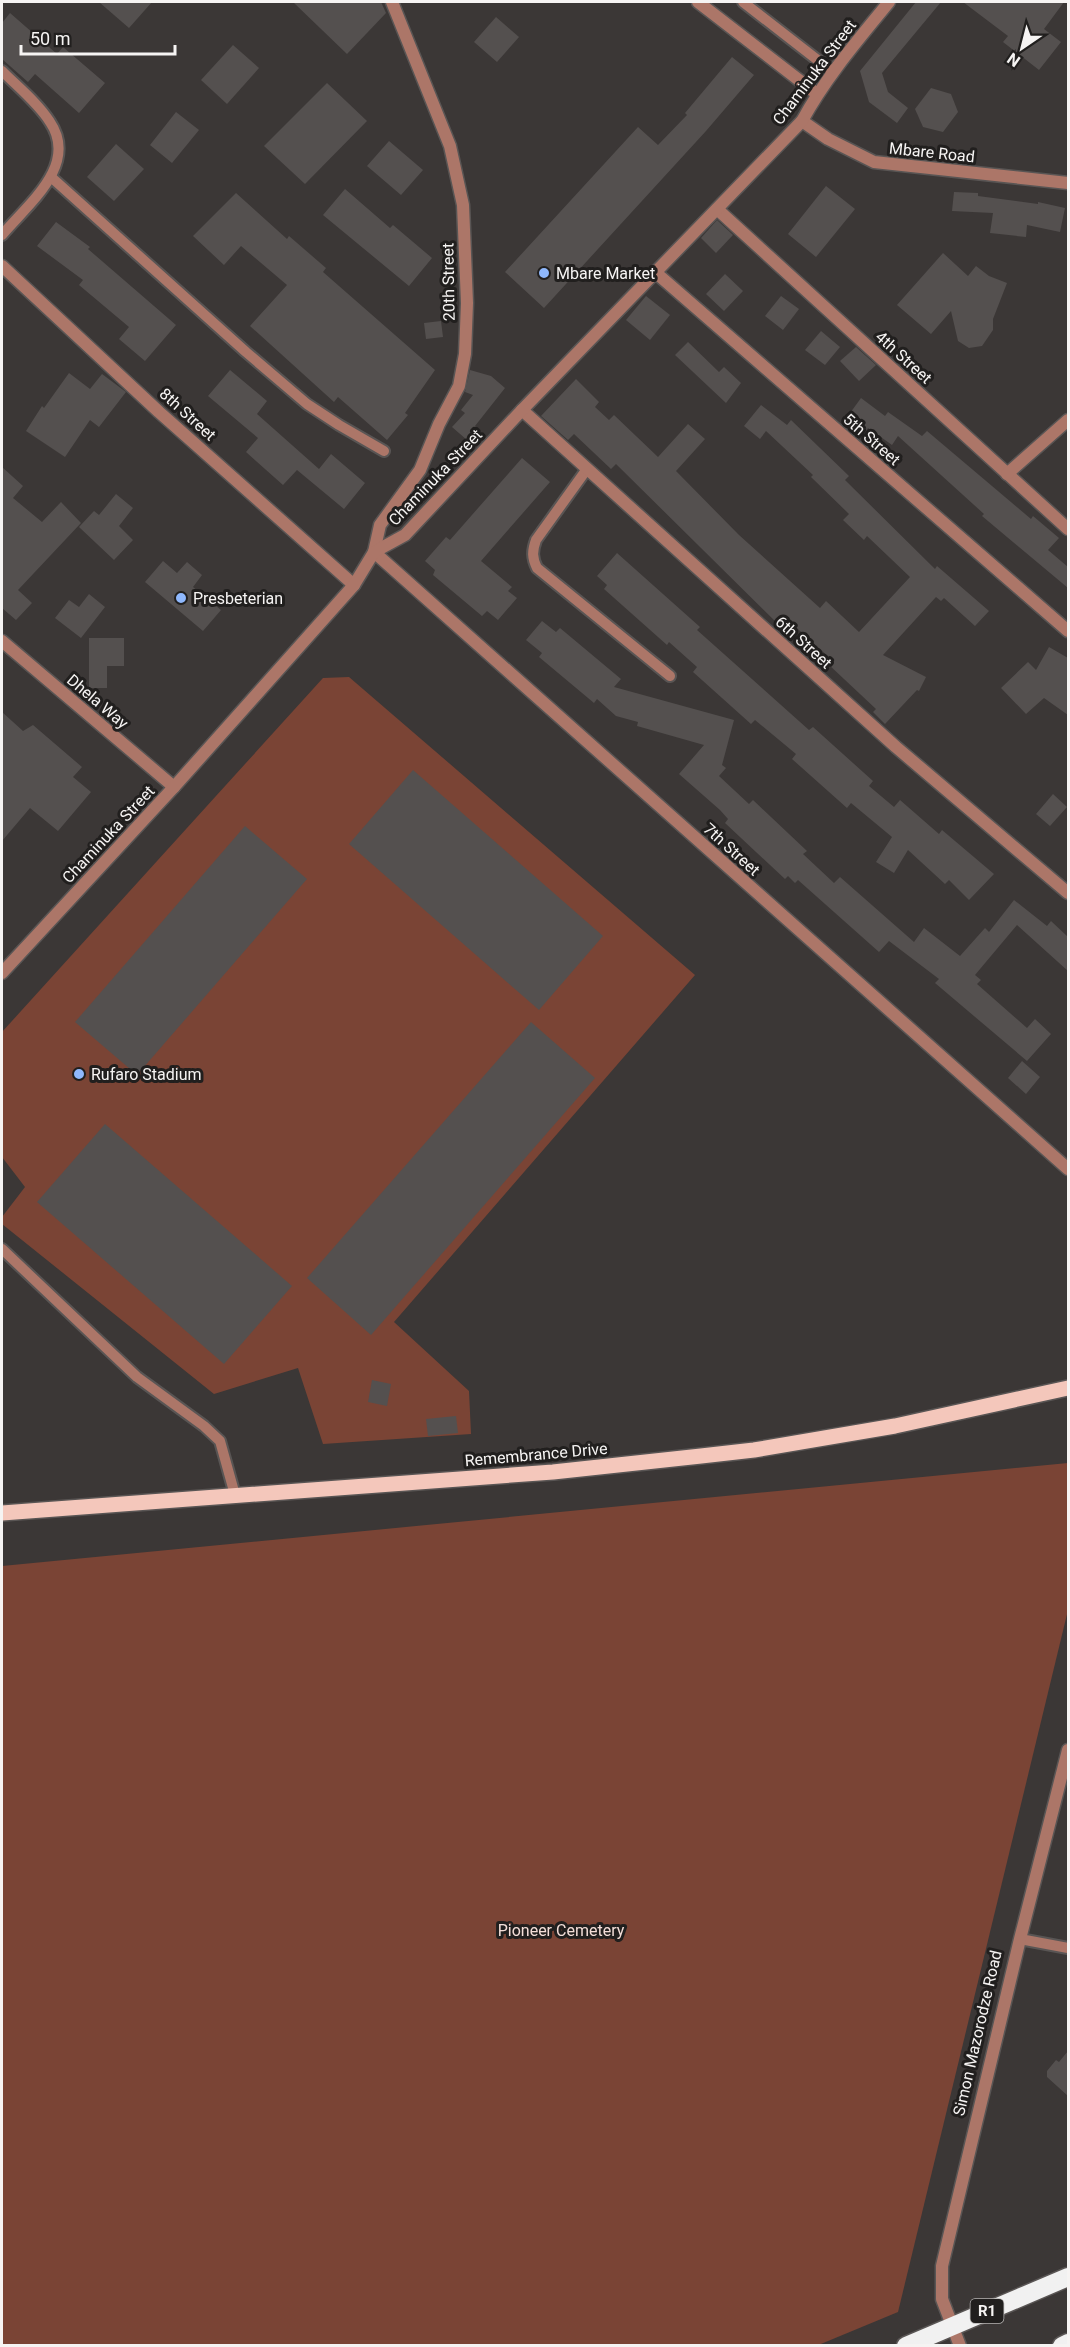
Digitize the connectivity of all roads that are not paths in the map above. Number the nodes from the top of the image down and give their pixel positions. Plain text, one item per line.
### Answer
1 (392, 2) edge
2 (698, 2) edge
3 (743, 2) edge
4 (889, 2) edge
5 (2, 72) edge
6 (833, 72) junction
7 (817, 94) junction
8 (802, 121) junction
9 (51, 177) junction
10 (1068, 183) edge
11 (717, 209) junction
12 (2, 235) edge
13 (2, 266) edge
14 (655, 273) junction
15 (522, 410) junction
16 (1068, 420) edge
17 (384, 451) dead end
18 (587, 469) junction
19 (1007, 474) junction
20 (1068, 529) edge
21 (374, 552) junction
22 (354, 585) junction
23 (1068, 631) edge
24 (2, 641) edge
25 (670, 676) dead end
26 (174, 787) junction
27 (1068, 893) edge
28 (2, 973) edge
29 (1068, 1169) edge
30 (2, 1249) edge
31 (1068, 1388) edge
32 (235, 1495) junction
33 (2, 1513) edge
34 (1068, 1750) edge
35 (1020, 1938) junction
36 (1068, 1948) edge
37 (1068, 2277) edge
38 (951, 2326) junction
39 (1068, 2343) edge
40 (906, 2346) edge
41 (960, 2346) edge
42 (1062, 2346) edge

1 - 21 street, 20th Street
2 - 7 street
3 - 6 lane
4 - 6 street, Chaminuka Street
5 - 9 lane
6 - 7 street, Chaminuka Street
7 - 8 street, Chaminuka Street
8 - 10 street, Mbare Road
8 - 11 street, Chaminuka Street
9 - 12 lane
9 - 17 lane
11 - 14 street, Chaminuka Street
11 - 19 street, 4th Street
13 - 22 street, 8th Street
14 - 15 street, Chaminuka Street
14 - 23 street, 5th Street
15 - 18 street, 6th Street
15 - 21 street, Chaminuka Street
16 - 19 street
18 - 25 lane
18 - 27 street, 6th Street
19 - 20 street, 4th Street
21 - 22 street, Chaminuka Street
21 - 29 street, 7th Street
22 - 26 street, Chaminuka Street
24 - 26 street, Dhela Way
26 - 28 street, Chaminuka Street
30 - 32 lane
31 - 32 main road, Remembrance Drive
32 - 33 main road, Remembrance Drive
34 - 35 street, Simon Mazorodze Road
35 - 36 lane
35 - 38 street, Simon Mazorodze Road
37 - 38 highway, R1
38 - 40 highway, R1
38 - 41 street, Simon Mazorodze Road
39 - 42 highway

